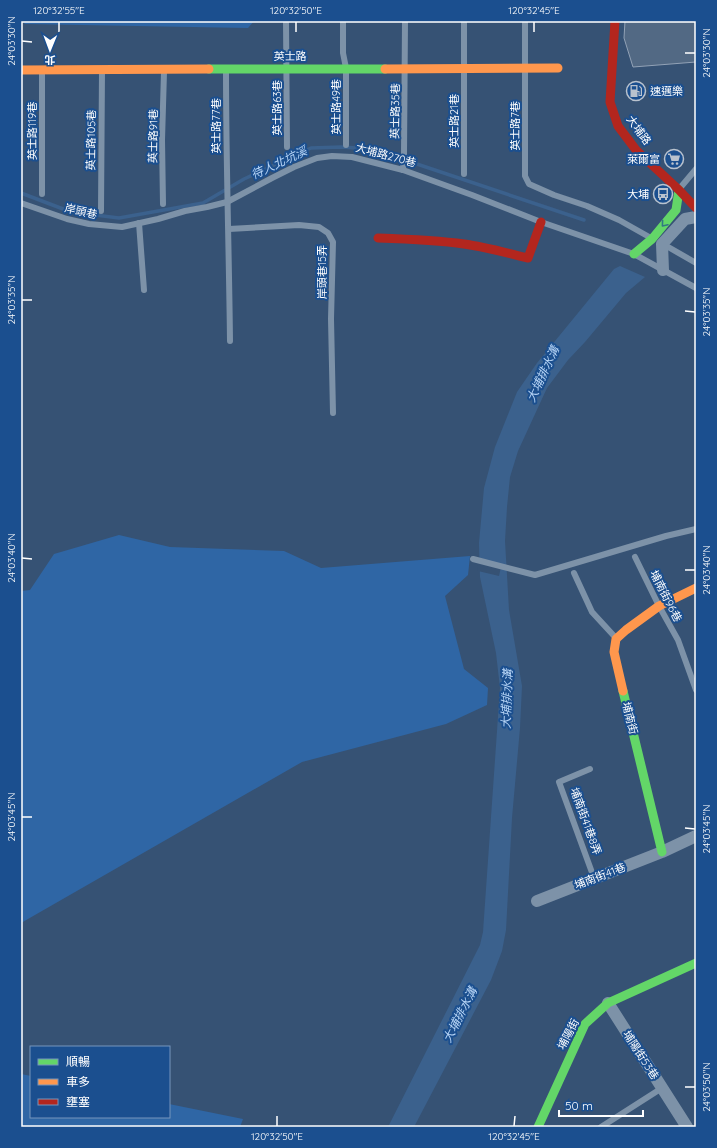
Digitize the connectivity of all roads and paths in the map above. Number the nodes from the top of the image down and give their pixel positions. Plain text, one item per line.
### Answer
1 (286, 21) edge
2 (343, 21) edge
3 (405, 21) edge
4 (464, 21) edge
5 (525, 21) edge
6 (615, 21) edge
7 (287, 68) junction
8 (346, 68) junction
9 (405, 68) junction
10 (464, 68) junction
11 (526, 68) junction
12 (558, 68) dead end
13 (42, 69) junction
14 (102, 69) junction
15 (164, 69) junction
16 (226, 69) junction
17 (21, 70) edge
18 (346, 145) dead end
19 (287, 147) dead end
20 (403, 170) junction
21 (696, 170) edge
22 (464, 174) dead end
23 (679, 190) junction
24 (42, 194) dead end
25 (227, 202) junction
26 (21, 203) edge
27 (163, 204) dead end
28 (696, 208) edge
29 (101, 211) dead end
30 (696, 217) edge
31 (541, 222) junction
32 (139, 223) junction
33 (228, 229) junction
34 (378, 238) dead end
35 (657, 241) junction
36 (634, 254) junction
37 (696, 263) edge
38 (663, 270) junction
39 (696, 288) edge
40 (144, 290) dead end
41 (230, 341) dead end
42 (333, 413) dead end
43 (696, 529) edge
44 (635, 557) dead end
45 (473, 559) dead end
46 (574, 573) dead end
47 (696, 588) edge
48 (659, 606) junction
49 (616, 638) junction
50 (696, 690) edge
51 (590, 770) dead end
52 (696, 836) edge
53 (662, 852) junction
54 (594, 878) junction
55 (537, 901) dead end
56 (696, 963) edge
57 (608, 1003) junction
58 (662, 1088) junction
59 (538, 1127) edge
60 (601, 1127) edge
61 (687, 1127) edge

1 - 7 lane, 英士路63巷
2 - 8 lane, 英士路49巷
3 - 9 lane, 英士路35巷
4 - 10 lane, 英士路21巷
5 - 11 lane, 英士路7巷
6 - 23 street, 大埔路
7 - 8 street, 英士路
7 - 16 street, 英士路
7 - 19 lane, 英士路63巷
8 - 9 street, 英士路
8 - 18 lane, 英士路49巷
9 - 10 street, 英士路
9 - 20 lane, 英士路35巷
10 - 11 street, 英士路
10 - 22 lane, 英士路21巷
11 - 12 street, 英士路
11 - 35 lane, 英士路7巷
13 - 14 street, 英士路
13 - 17 street, 英士路
13 - 24 lane, 英士路119巷
14 - 15 street, 英士路
14 - 29 lane, 英士路105巷
15 - 16 street, 英士路
15 - 27 lane, 英士路91巷
16 - 25 lane, 英士路77巷
20 - 25 lane, 大埔路270巷
20 - 31 lane, 大埔路270巷
21 - 23 lane
23 - 28 street, 大埔路
23 -> 35 street
25 - 32 lane
25 - 33 lane
26 - 32 lane, 岸頭巷
30 - 35 street
31 - 34 street
31 - 36 lane, 大埔路270巷
32 - 40 lane
33 - 41 lane
33 - 42 lane, 岸頭巷15弄
35 - 36 street
35 - 37 lane
35 - 38 street
36 - 38 lane, 大埔路270巷
38 - 39 lane, 大埔路270巷
43 - 45 lane
44 - 48 lane, 埔南街96巷
46 - 49 lane
47 - 48 street
48 - 49 street
48 - 50 lane, 埔南街96巷
49 - 53 street, 埔南街
51 - 54 lane, 埔南街41巷8弄
52 - 53 street
53 - 54 street, 埔南街41巷
54 - 55 street, 埔南街41巷
56 - 57 street, 埔陽街
57 - 58 street, 埔陽街53巷
57 - 59 street, 埔陽街
58 - 60 lane
58 - 61 street, 埔陽街53巷

